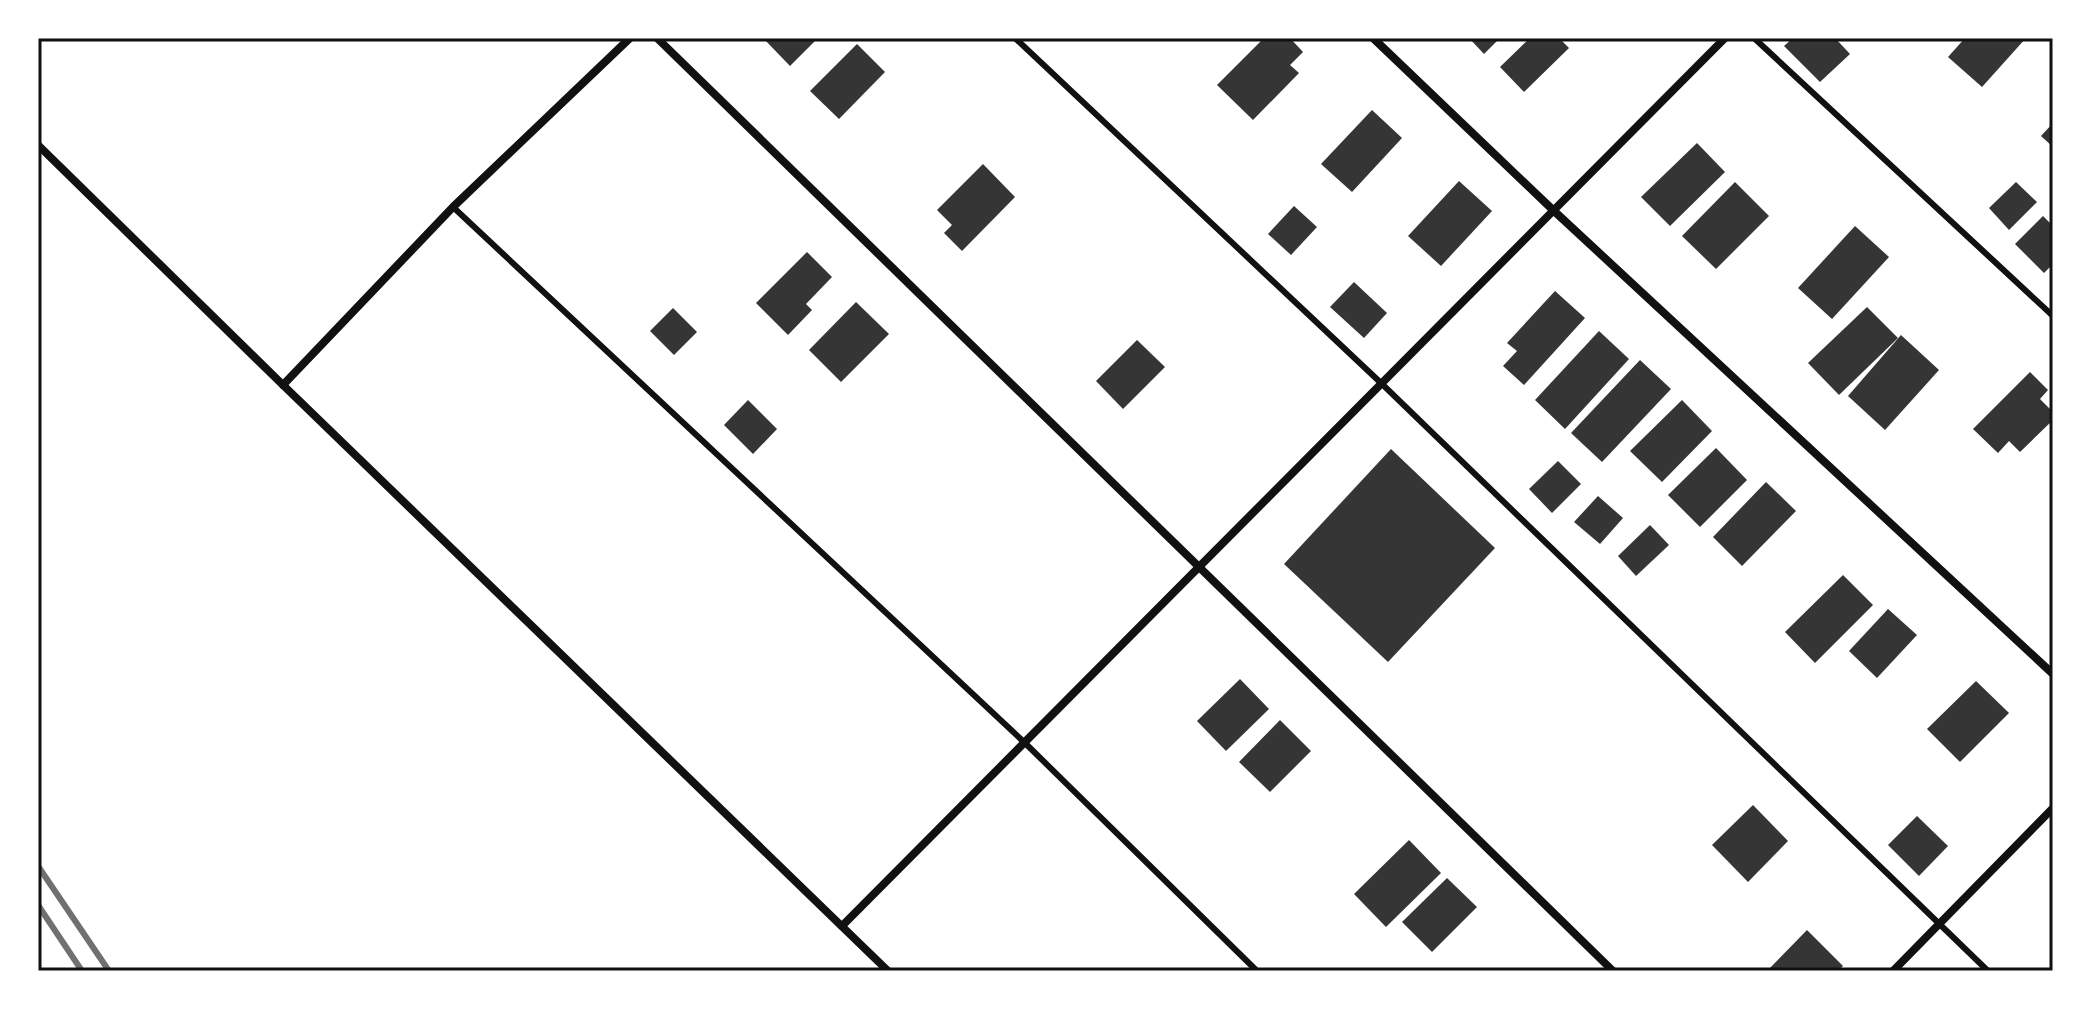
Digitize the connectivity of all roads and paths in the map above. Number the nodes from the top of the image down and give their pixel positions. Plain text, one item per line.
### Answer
1 (630, 38) edge
2 (657, 38) edge
3 (1015, 38) edge
4 (1373, 38) edge
5 (1725, 38) edge
6 (1754, 38) edge
7 (38, 145) edge
8 (453, 207) junction
9 (1553, 210) junction
10 (2053, 316) edge
11 (1381, 383) junction
12 (283, 385) junction
13 (1199, 567) junction
14 (2053, 674) edge
15 (1025, 743) junction
16 (2053, 808) edge
17 (1939, 924) junction
18 (842, 926) junction
19 (888, 971) edge
20 (1257, 971) edge
21 (1613, 971) edge
22 (1893, 971) edge
23 (1988, 971) edge

1 - 8 street
2 - 13 street
3 - 11 lane
4 - 9 street
5 - 9 street
6 - 10 lane
7 - 12 street
8 - 12 street
8 - 15 lane
9 - 11 street
9 - 14 street
11 - 13 street
11 - 17 lane
12 - 18 street
13 - 15 street
13 - 21 street
15 - 18 street
15 - 20 lane
16 - 17 street
17 - 22 street
17 - 23 lane
18 - 19 street

